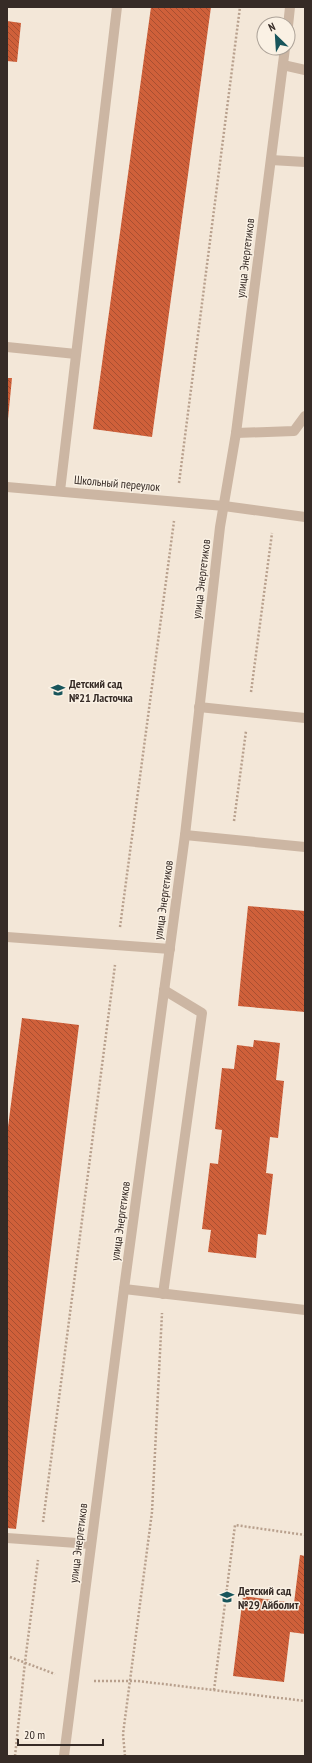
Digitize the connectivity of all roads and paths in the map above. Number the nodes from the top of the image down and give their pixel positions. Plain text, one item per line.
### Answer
1 (117, 7) edge
2 (240, 7) edge
3 (284, 56) edge
4 (283, 65) junction
5 (305, 70) edge
6 (271, 160) junction
7 (305, 162) edge
8 (7, 347) edge
9 (76, 354) junction
10 (305, 416) edge
11 (236, 433) junction
12 (7, 487) edge
13 (60, 491) junction
14 (176, 502) junction
15 (224, 506) junction
16 (275, 513) junction
17 (305, 517) edge
18 (199, 706) junction
19 (249, 712) junction
20 (305, 718) edge
21 (185, 835) junction
22 (231, 840) junction
23 (305, 847) edge
24 (7, 937) edge
25 (118, 945) junction
26 (170, 949) junction
27 (164, 990) junction
28 (124, 1289) junction
29 (163, 1294) junction
30 (305, 1310) edge
31 (305, 1536) edge
32 (7, 1538) edge
33 (40, 1540) junction
34 (91, 1544) junction
35 (10, 1656) dead end
36 (25, 1662) junction
37 (74, 1681) junction
38 (129, 1681) junction
39 (214, 1690) junction
40 (305, 1701) edge
41 (15, 1756) edge
42 (64, 1756) edge
43 (125, 1756) edge

1 - 9 street
2 - 14 path
3 - 4 street, улица Энергетиков
4 - 5 street
4 - 6 street, улица Энергетиков
6 - 7 street
6 - 11 street, улица Энергетиков
8 - 9 street
9 - 13 street
10 - 11 street
11 - 15 street, улица Энергетиков
12 - 13 street, Школьный переулок
13 - 14 street, Школьный переулок
14 - 15 street, Школьный переулок
14 - 25 path
15 - 16 street, Школьный переулок
15 - 18 street, улица Энергетиков
16 - 17 street, Школьный переулок
16 - 19 path
18 - 19 street
18 - 21 street, улица Энергетиков
19 - 20 street
19 - 22 path
21 - 22 street
21 - 26 street, улица Энергетиков
22 - 23 street
24 - 25 street
25 - 26 street
25 - 33 path
26 - 27 street, улица Энергетиков
27 - 28 street, улица Энергетиков
27 - 29 street
28 - 29 street
28 - 34 street, улица Энергетиков
29 - 30 street
29 - 38 path
31 - 39 path
32 - 33 street
33 - 34 street
33 - 36 path
34 - 37 street, улица Энергетиков
35 - 36 path
36 - 37 path
36 - 41 path
37 - 38 path
37 - 42 street, улица Энергетиков
38 - 39 path
38 - 43 path
39 - 40 path

